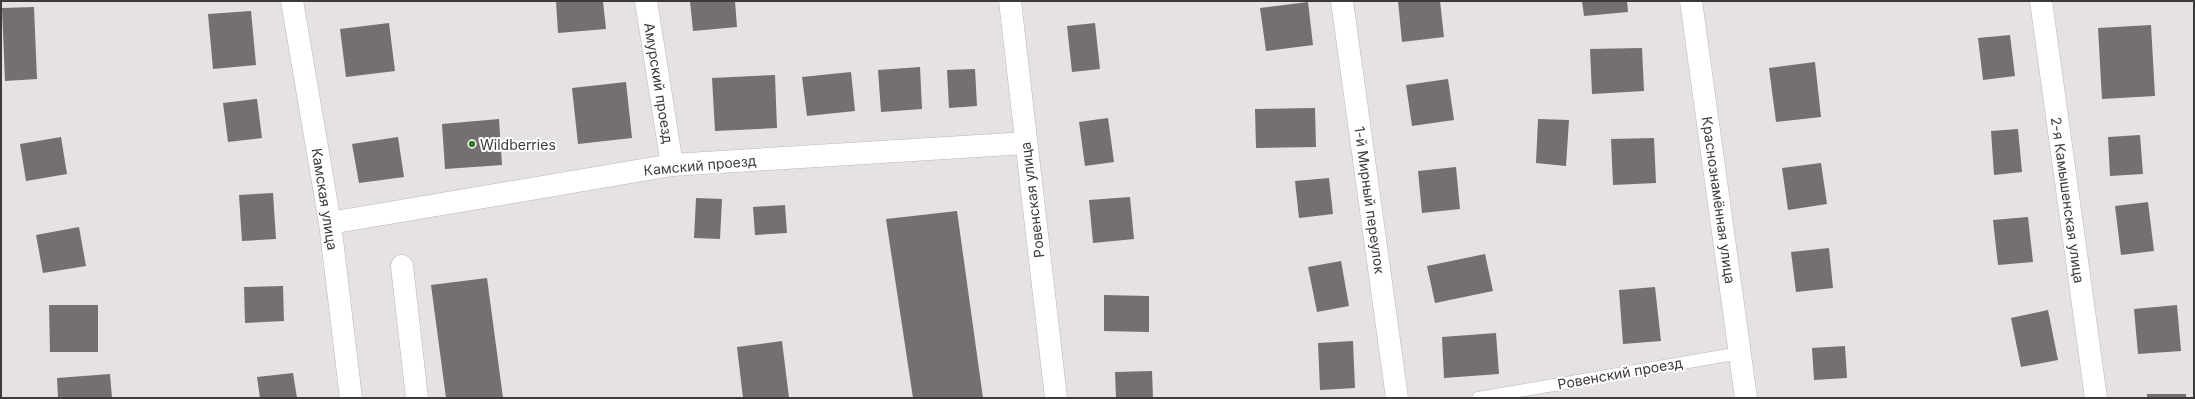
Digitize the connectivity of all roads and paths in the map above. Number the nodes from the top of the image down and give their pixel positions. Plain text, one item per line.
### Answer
1 (292, 1) edge
2 (646, 1) edge
3 (1010, 1) edge
4 (1342, 1) edge
5 (1691, 1) edge
6 (2041, 1) edge
7 (1025, 143) junction
8 (672, 165) junction
9 (330, 223) junction
10 (402, 266) dead end
11 (1740, 353) junction
12 (351, 398) edge
13 (417, 398) edge
14 (1056, 398) edge
15 (1397, 398) edge
16 (1478, 398) edge
17 (1746, 398) edge
18 (2096, 398) edge

1 - 9 street, Камская улица
2 - 8 street, Амурский проезд
3 - 7 street, Ровенская улица
4 - 15 street, 1-й Мирный переулок
5 - 11 street, Краснознамённая улица
6 - 18 street, 2-я Камышенская улица
7 - 8 street, Камский проезд
7 - 14 street, Ровенская улица
8 - 9 street, Камский проезд
9 - 12 street, Камская улица
10 - 13 street
11 - 16 lane, Ровенский проезд
11 - 17 street, Краснознамённая улица

